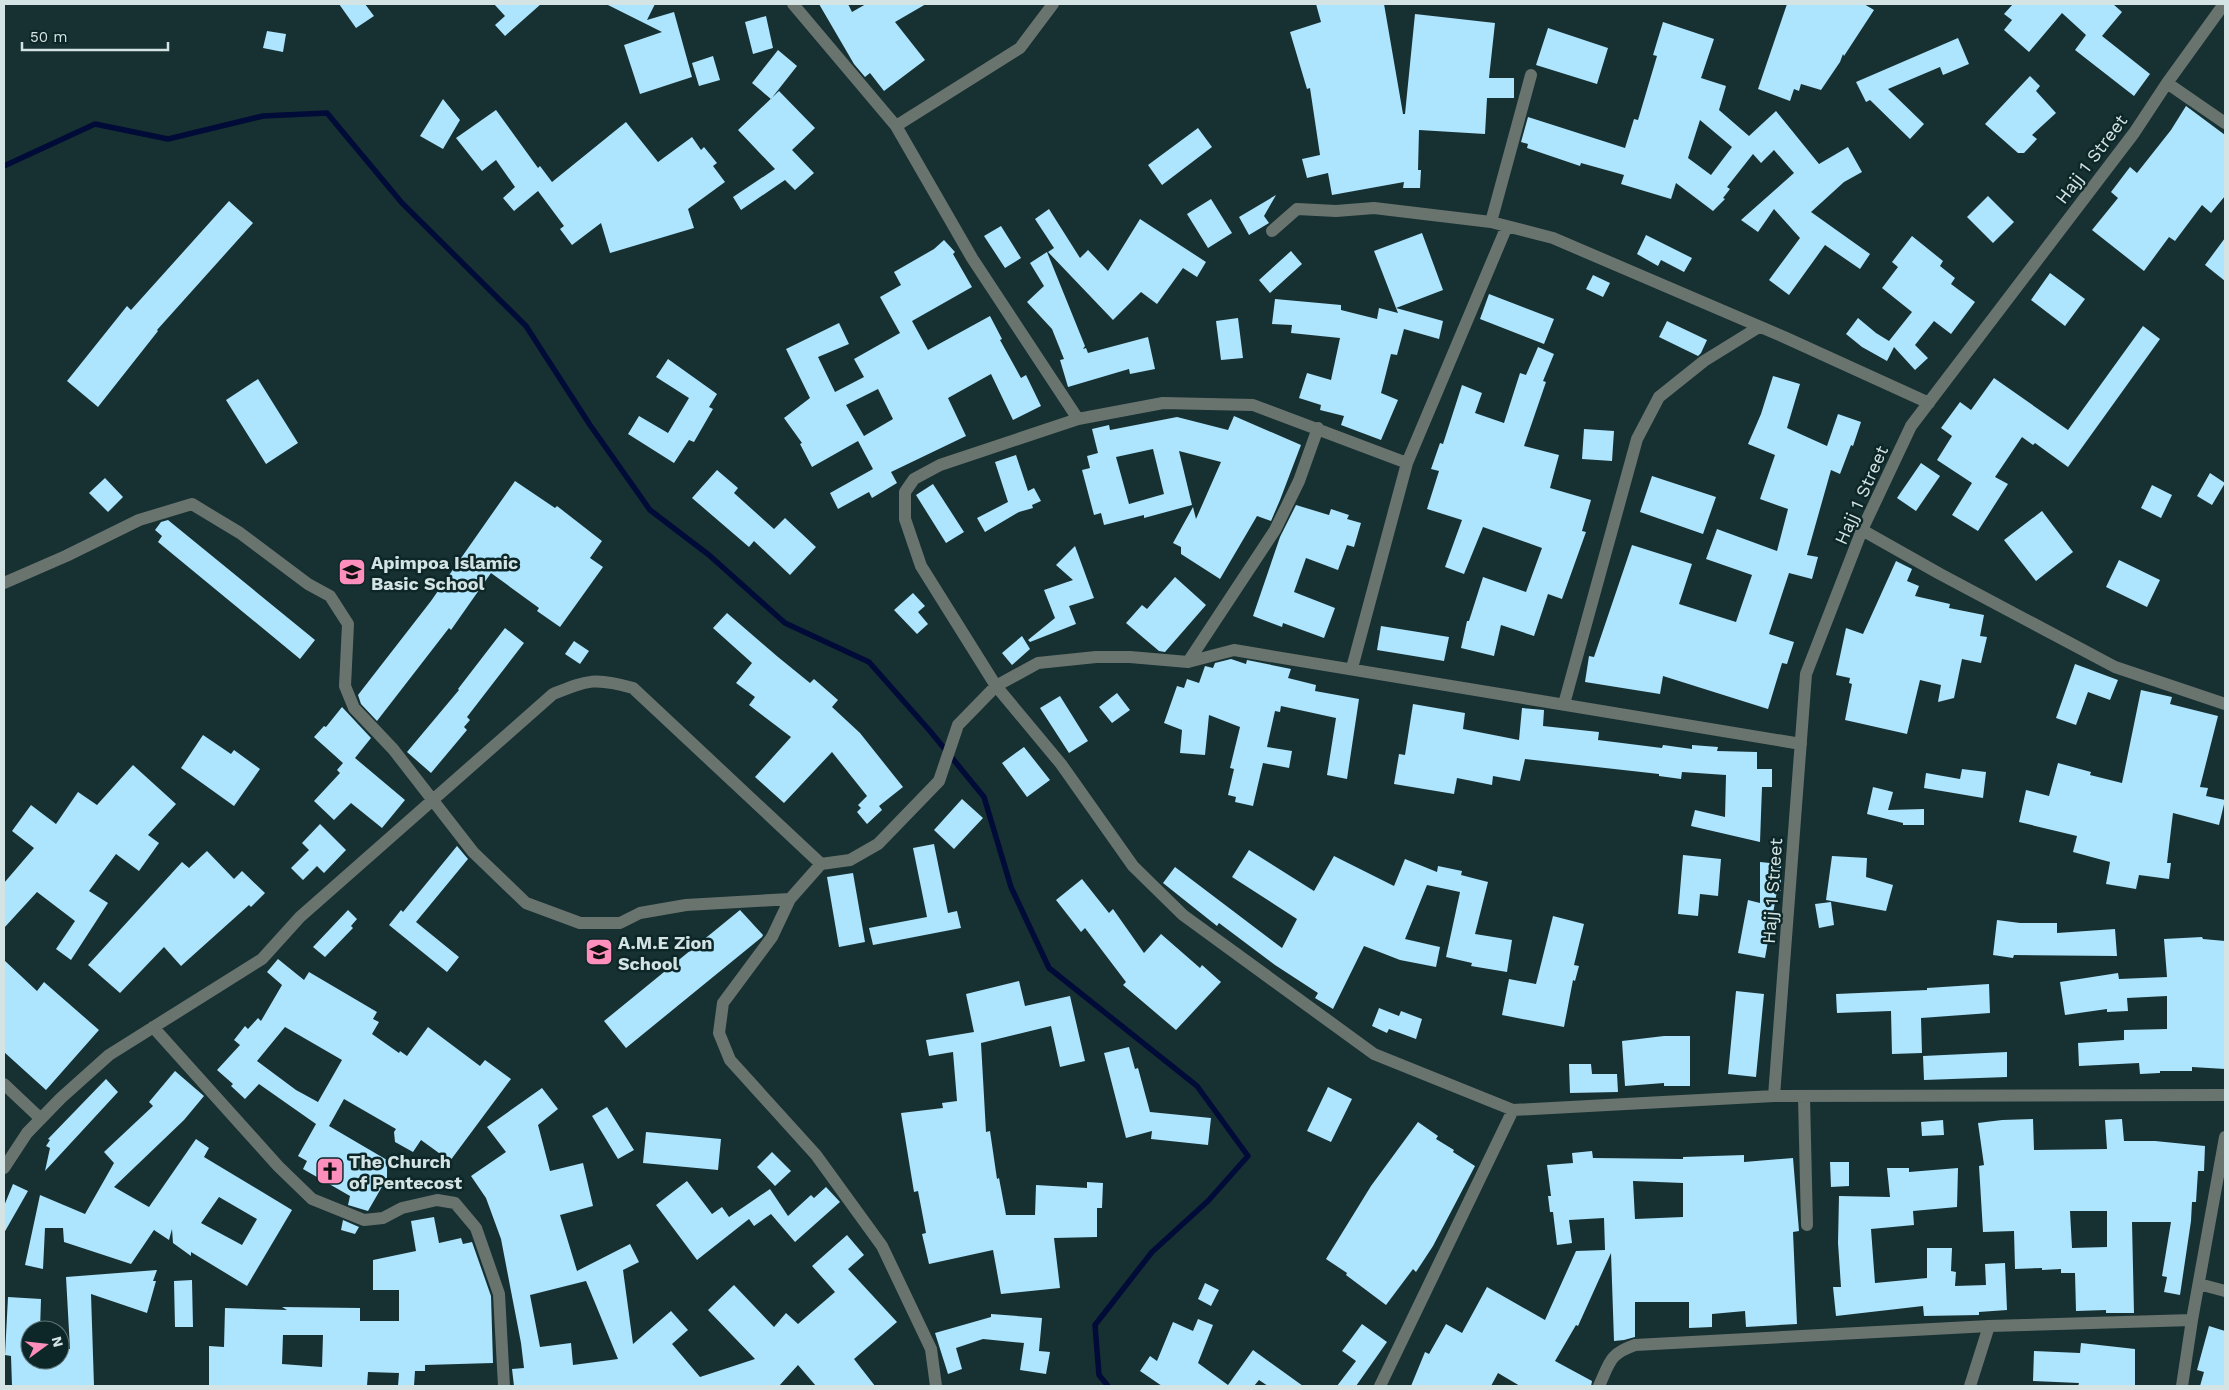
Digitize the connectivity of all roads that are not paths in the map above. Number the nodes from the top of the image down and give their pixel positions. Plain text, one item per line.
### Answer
1 (793, 4) edge
2 (1053, 4) edge
3 (2224, 4) edge
4 (1531, 75) dead end
5 (2167, 83) junction
6 (2225, 122) edge
7 (896, 126) junction
8 (1491, 222) junction
9 (1507, 226) junction
10 (1272, 231) dead end
11 (1759, 327) junction
12 (1930, 403) junction
13 (1078, 419) junction
14 (1318, 428) junction
15 (1407, 463) junction
16 (1862, 530) junction
17 (4, 583) edge
18 (1188, 662) junction
19 (1352, 668) junction
20 (996, 686) junction
21 (1564, 704) junction
22 (2225, 704) edge
23 (1801, 744) junction
24 (432, 800) junction
25 (821, 864) junction
26 (790, 899) junction
27 (153, 1027) junction
28 (4, 1084) edge
29 (2225, 1095) edge
30 (1774, 1096) junction
31 (1804, 1097) junction
32 (1513, 1110) junction
33 (41, 1118) junction
34 (2225, 1137) edge
35 (4, 1168) edge
36 (1806, 1225) dead end
37 (2199, 1284) junction
38 (2225, 1291) edge
39 (2192, 1320) junction
40 (1989, 1326) junction
41 (504, 1386) edge
42 (936, 1386) edge
43 (1380, 1386) edge
44 (1599, 1386) edge
45 (1970, 1386) edge
46 (2182, 1386) edge

1 - 7 street
2 - 7 street
3 - 5 street, Hajj 1 Street
4 - 8 street
5 - 6 street
5 - 12 street, Hajj 1 Street
7 - 13 street
8 - 9 street
8 - 10 street
9 - 11 street
9 - 15 street
11 - 12 street
11 - 21 street
12 - 16 street, Hajj 1 Street
13 - 14 street
13 - 20 street
14 - 15 street
14 - 18 street
15 - 19 street
16 - 22 street
16 - 23 street, Hajj 1 Street
17 - 24 street
18 - 19 street
18 - 20 street
19 - 21 street
20 - 25 street
20 - 32 street
21 - 23 street
23 - 30 street, Hajj 1 Street
24 - 25 street
24 - 26 street
24 - 27 street
25 - 26 street
26 - 42 street
27 - 33 street
27 - 41 street
28 - 33 street
29 - 31 street
30 - 31 street
30 - 32 street
31 - 36 street
32 - 43 street
33 - 35 street
34 - 37 street
37 - 38 street
37 - 39 street
39 - 40 street
39 - 46 street
40 - 44 street
40 - 45 street

